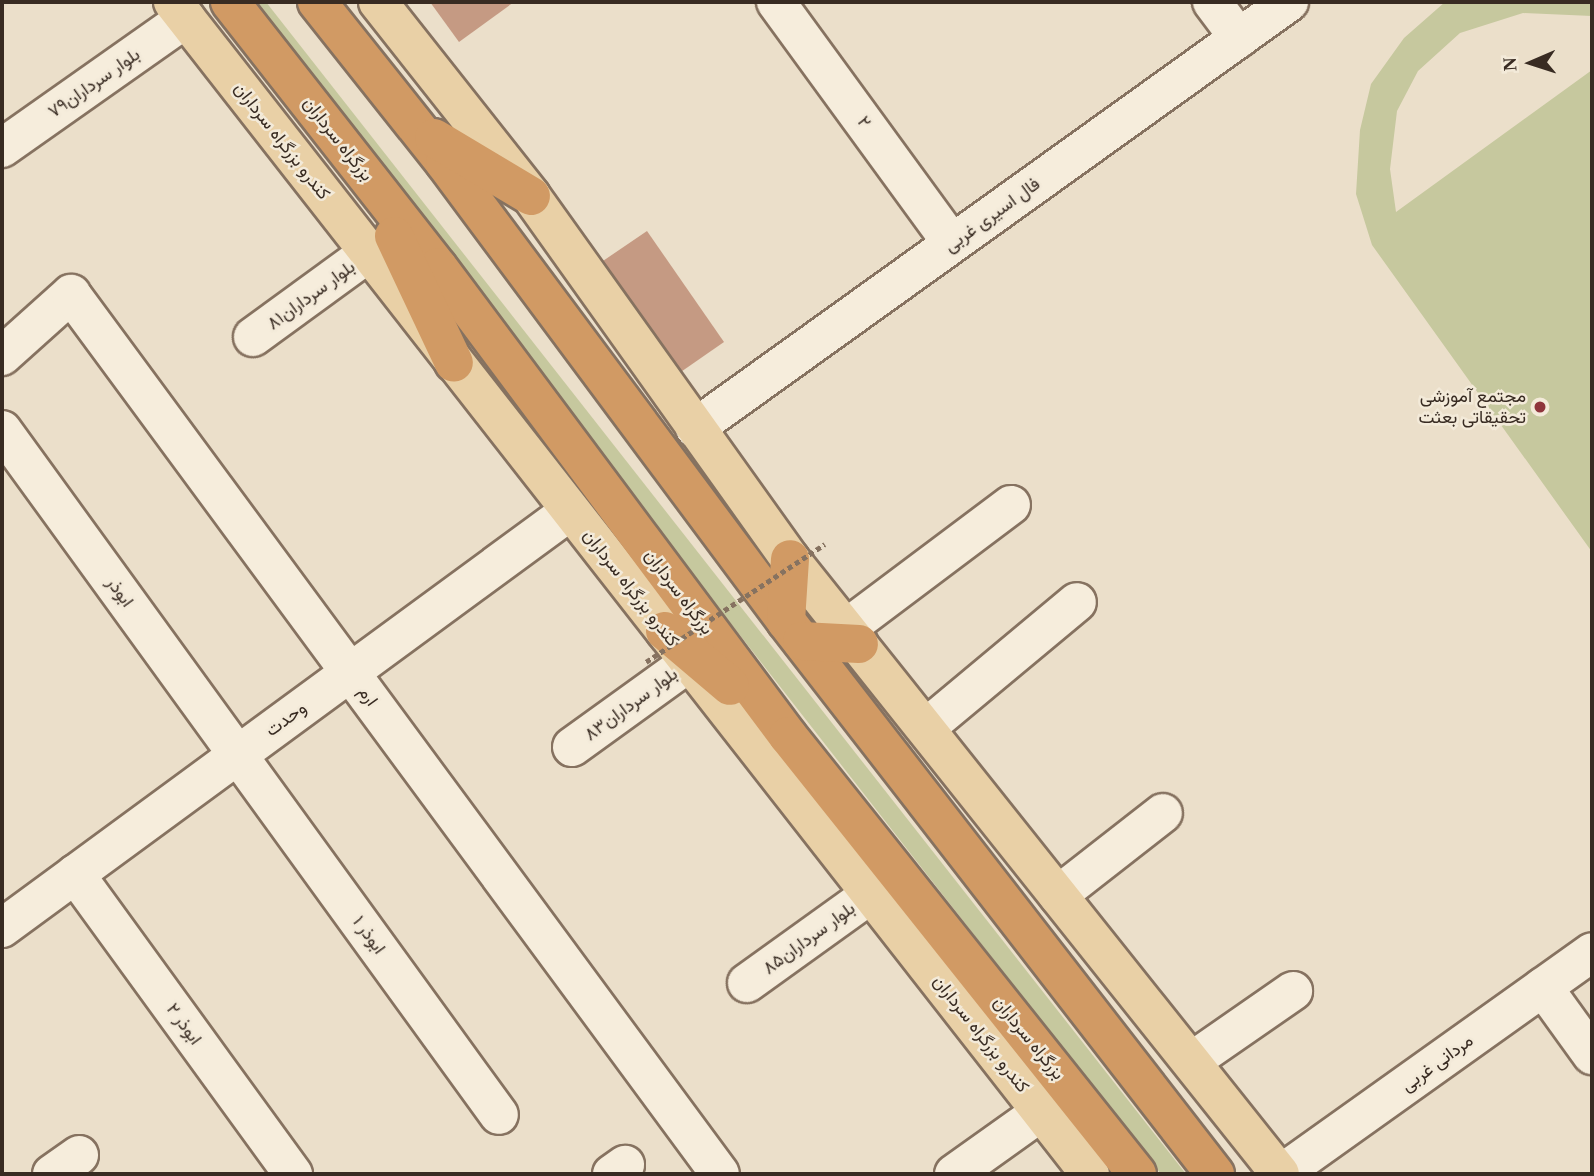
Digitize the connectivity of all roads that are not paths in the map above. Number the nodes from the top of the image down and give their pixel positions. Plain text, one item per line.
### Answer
1 (230, 2) edge
2 (317, 2) edge
3 (378, 2) edge
4 (776, 2) edge
5 (1212, 2) edge
6 (1289, 2) edge
7 (179, 10) edge
8 (1239, 38) junction
9 (416, 128) junction
10 (2, 148) edge
11 (363, 171) junction
12 (531, 196) junction
13 (952, 243) junction
14 (368, 253) junction
15 (253, 337) dead end
16 (2, 356) edge
17 (454, 363) junction
18 (695, 428) junction
19 (2, 430) edge
20 (1010, 505) dead end
21 (570, 511) junction
22 (790, 559) junction
23 (1077, 602) dead end
24 (794, 631) junction
25 (853, 636) junction
26 (656, 647) junction
27 (690, 662) junction
28 (350, 672) junction
29 (927, 727) junction
30 (788, 736) junction
31 (572, 747) dead end
32 (238, 754) junction
33 (1163, 813) dead end
34 (75, 874) junction
35 (871, 894) junction
36 (1058, 895) junction
37 (2, 928) edge
38 (1592, 952) edge
39 (747, 983) dead end
40 (1543, 987) junction
41 (1293, 992) dead end
42 (1592, 1055) edge
43 (1192, 1061) junction
44 (1041, 1112) junction
45 (499, 1115) dead end
46 (293, 1174) edge
47 (720, 1174) edge
48 (954, 1174) edge
49 (1090, 1174) edge
50 (1137, 1174) edge
51 (1215, 1174) edge
52 (1280, 1174) edge

1 - 11 highway, بزرگراه سرداران
2 - 9 highway
3 - 12 main road
4 - 13 street, ۲
5 - 8 street
6 - 8 street, فال اسیری غربی
7 - 10 street, بلوار سرداران۷۹
7 - 14 main road, کندرو بزرگراه سرداران
8 - 13 street, فال اسیری غربی
9 - 12 highway
9 - 24 highway
11 - 17 highway
11 - 30 highway, بزرگراه سرداران
12 - 18 main road
13 - 18 street, فال اسیری غربی
14 - 15 street, بلوار سرداران۸۱
14 - 17 main road, کندرو بزرگراه سرداران
16 - 28 street, ارم
17 - 21 main road, کندرو بزرگراه سرداران
18 - 22 main road
19 - 32 street, ابوذر
20 - 25 street
21 - 26 main road, کندرو بزرگراه سرداران
21 - 28 street, وحدت
22 - 24 highway
22 - 25 main road
23 - 29 street
24 - 25 highway
24 - 51 highway
25 - 29 main road
26 - 27 main road, کندرو بزرگراه سرداران
26 - 30 highway
27 - 31 street, بلوار سرداران۸۳
27 - 35 main road, کندرو بزرگراه سرداران
28 - 32 street, وحدت
28 - 47 street, ارم
29 - 36 main road
30 - 50 highway, بزرگراه سرداران
32 - 34 street, وحدت
32 - 45 street, ابوذر ۱
33 - 36 street
34 - 37 street, وحدت
34 - 46 street, ابوذر ۲
35 - 39 street, بلوار سرداران۸۵
35 - 44 main road, کندرو بزرگراه سرداران
36 - 43 main road
38 - 40 street, مردانی غربی
40 - 42 street
40 - 52 street, مردانی غربی
41 - 43 street
43 - 52 main road
44 - 48 street
44 - 49 main road, کندرو بزرگراه سرداران

